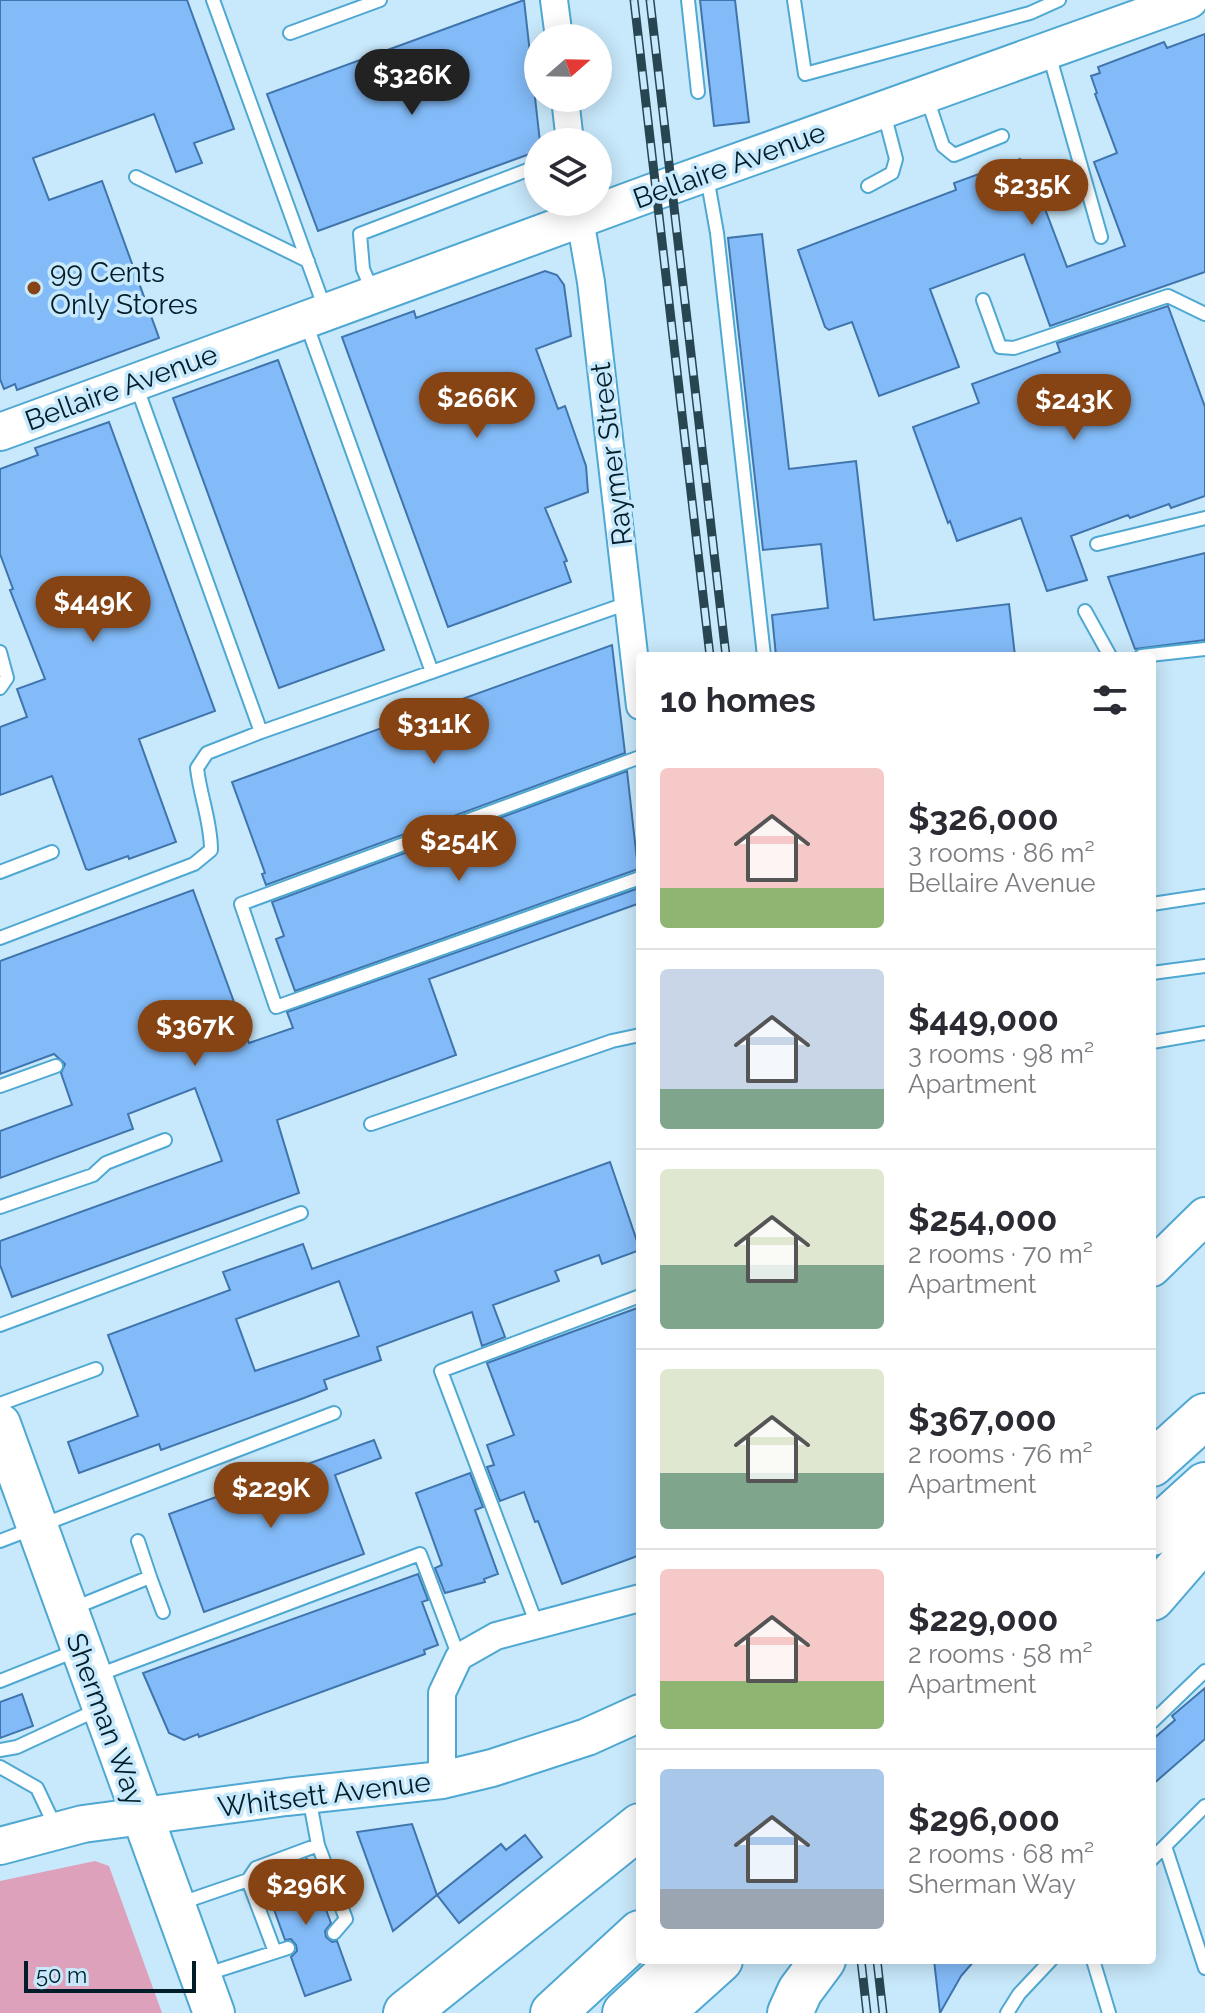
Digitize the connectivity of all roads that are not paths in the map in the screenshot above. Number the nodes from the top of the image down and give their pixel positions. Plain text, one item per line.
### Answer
1 (213, 0) edge
2 (380, 0) edge
3 (554, 0) edge
4 (688, 0) edge
5 (794, 0) edge
6 (1059, 0) edge
7 (1189, 0) edge
8 (557, 24) edge
9 (290, 33) dead end
10 (1048, 51) junction
11 (698, 92) dead end
12 (926, 95) junction
13 (883, 110) junction
14 (1002, 136) dead end
15 (524, 171) edge
16 (707, 173) junction
17 (136, 177) dead end
18 (868, 186) dead end
19 (612, 201) edge
20 (566, 216) edge
21 (579, 216) edge
22 (1101, 237) dead end
23 (308, 261) junction
24 (374, 295) junction
25 (983, 300) dead end
26 (1205, 314) edge
27 (315, 316) junction
28 (135, 382) junction
29 (2, 426) edge
30 (1205, 518) edge
31 (1097, 544) dead end
32 (628, 603) junction
33 (1085, 611) dead end
34 (1205, 649) edge
35 (0, 652) edge
36 (764, 652) edge
37 (1108, 652) edge
38 (1156, 654) edge
39 (432, 672) junction
40 (636, 672) edge
41 (0, 688) edge
42 (261, 732) junction
43 (636, 758) edge
44 (52, 852) dead end
45 (0, 872) edge
46 (636, 879) edge
47 (1205, 896) edge
48 (1156, 903) edge
49 (0, 938) edge
50 (1205, 966) edge
51 (1156, 972) edge
52 (1205, 1033) edge
53 (636, 1036) edge
54 (1156, 1041) edge
55 (56, 1066) dead end
56 (0, 1086) edge
57 (371, 1124) dead end
58 (165, 1140) dead end
59 (0, 1207) edge
60 (301, 1213) dead end
61 (1205, 1216) edge
62 (1156, 1264) edge
63 (636, 1298) edge
64 (0, 1325) edge
65 (96, 1369) dead end
66 (1205, 1390) edge
67 (0, 1404) edge
68 (334, 1413) dead end
69 (1205, 1416) edge
70 (0, 1424) edge
71 (1156, 1425) edge
72 (1205, 1457) edge
73 (1156, 1460) edge
74 (1205, 1485) edge
75 (1156, 1501) edge
76 (1205, 1515) edge
77 (37, 1527) junction
78 (1156, 1529) edge
79 (1205, 1537) edge
80 (0, 1541) edge
81 (138, 1541) dead end
82 (1156, 1560) edge
83 (150, 1577) junction
84 (1156, 1593) edge
85 (636, 1599) edge
86 (67, 1610) junction
87 (163, 1612) dead end
88 (537, 1625) junction
89 (459, 1657) junction
90 (1205, 1671) edge
91 (91, 1678) junction
92 (0, 1681) edge
93 (636, 1715) edge
94 (1156, 1718) edge
95 (0, 1750) edge
96 (0, 1767) edge
97 (442, 1780) junction
98 (308, 1794) junction
99 (1205, 1806) edge
100 (141, 1818) junction
101 (636, 1829) edge
102 (57, 1831) junction
103 (318, 1845) junction
104 (0, 1846) edge
105 (1165, 1846) junction
106 (1156, 1855) edge
107 (248, 1880) junction
108 (174, 1905) junction
109 (334, 1933) dead end
110 (636, 1937) edge
111 (650, 1964) edge
112 (679, 1964) edge
113 (716, 1964) edge
114 (820, 1964) edge
115 (1047, 1964) edge
116 (1094, 1964) edge
117 (1205, 1968) edge
118 (207, 1995) edge
119 (406, 2013) edge
120 (553, 2013) edge
121 (595, 2013) edge
122 (625, 2013) edge
123 (661, 2013) edge
124 (790, 2013) edge
125 (1007, 2013) edge
126 (1109, 2013) edge

1 - 23 lane
2 - 9 lane
3 - 8 street
4 - 11 lane
5 - 6 lane
7 - 10 street, Bellaire Avenue
10 - 12 street, Bellaire Avenue
10 - 22 lane
12 - 13 street, Bellaire Avenue
12 - 14 lane
13 - 16 street, Bellaire Avenue
13 - 18 lane
15 - 24 lane
16 - 19 street, Bellaire Avenue
16 - 36 lane
17 - 23 lane
20 - 24 street, Bellaire Avenue
21 - 32 street, Raymer Street
23 - 27 lane
24 - 27 street, Bellaire Avenue
25 - 26 lane
27 - 28 street, Bellaire Avenue
27 - 39 lane
28 - 29 street, Bellaire Avenue
28 - 42 lane
30 - 31 lane
32 - 39 lane
32 - 40 street, Raymer Street
33 - 37 lane
34 - 38 lane
35 - 41 lane
39 - 42 lane
42 - 49 lane
43 - 46 lane
44 - 45 lane
47 - 48 lane
50 - 51 lane
52 - 54 lane
53 - 57 lane
55 - 56 lane
58 - 59 lane
60 - 64 lane
61 - 62 street
63 - 88 lane
65 - 67 lane
66 - 71 highway
68 - 77 lane
69 - 73 highway
70 - 77 main road, Sherman Way
72 - 75 highway
74 - 78 highway
76 - 82 highway
77 - 80 lane
77 - 86 main road, Sherman Way
79 - 84 highway
81 - 83 lane
83 - 86 lane
83 - 87 lane
85 - 88 street
86 - 91 main road, Sherman Way
88 - 89 street
89 - 91 lane
89 - 97 street
90 - 94 lane
91 - 92 lane
91 - 95 lane
91 - 100 main road, Sherman Way
93 - 97 street, Whitsett Avenue
96 - 102 lane
97 - 98 street, Whitsett Avenue
98 - 100 street, Whitsett Avenue
98 - 103 lane
99 - 105 lane
100 - 102 street, Whitsett Avenue
100 - 108 main road, Sherman Way
101 - 119 highway
102 - 104 street, Whitsett Avenue
103 - 107 lane
103 - 109 lane
105 - 106 lane
105 - 117 lane
107 - 108 lane
107 - 118 lane
108 - 118 main road, Sherman Way
110 - 120 highway
111 - 121 highway
112 - 122 highway
113 - 123 highway
114 - 124 highway
115 - 125 lane
116 - 126 lane

